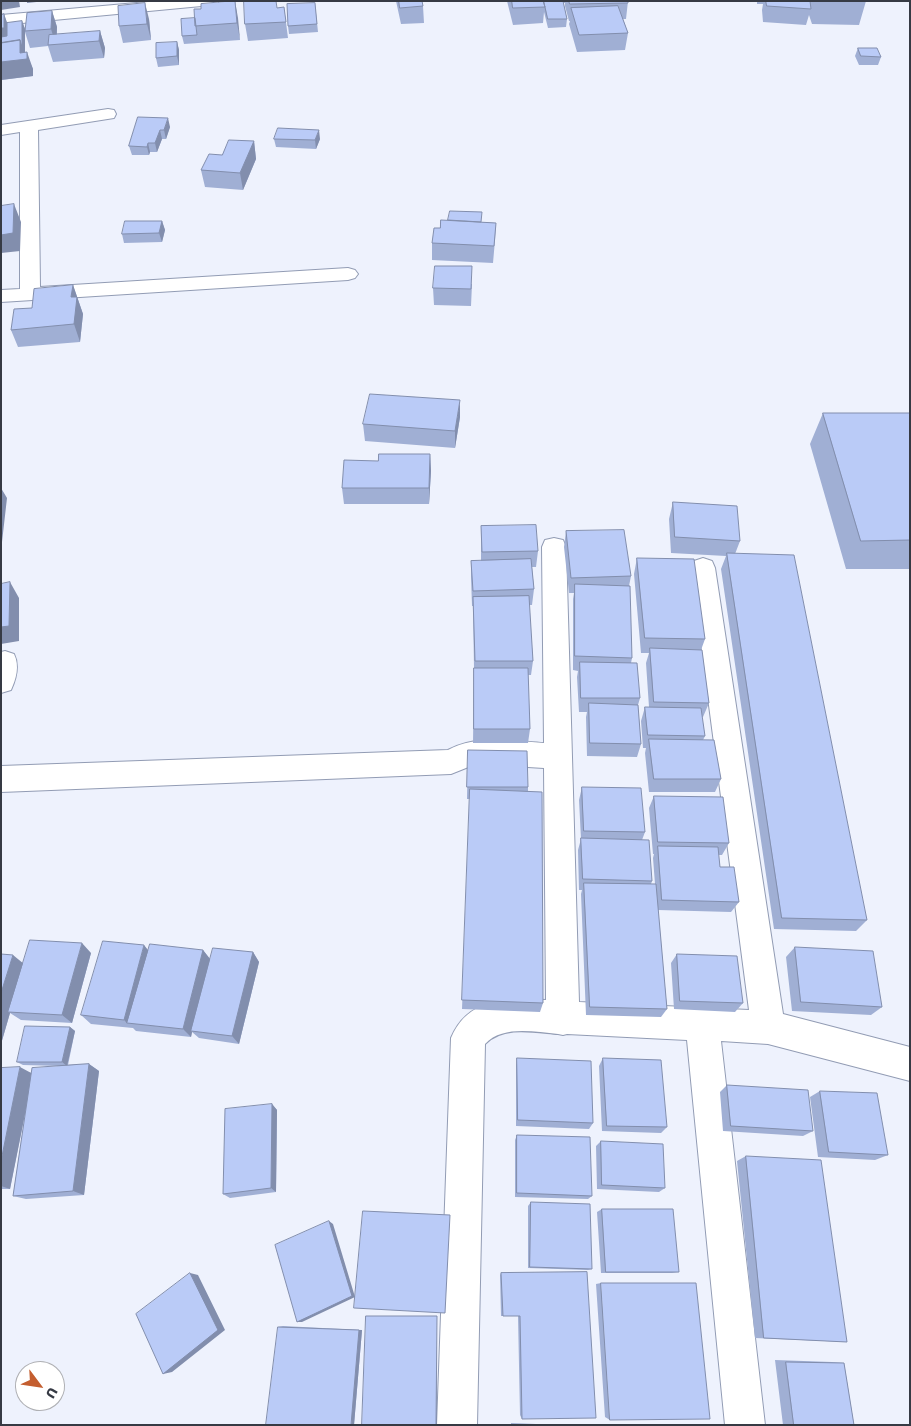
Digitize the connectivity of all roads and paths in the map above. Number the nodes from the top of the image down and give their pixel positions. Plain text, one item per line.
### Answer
1 (212, 1) edge
2 (1, 20) edge
3 (108, 114) dead end
4 (29, 126) junction
5 (1, 130) edge
6 (348, 274) dead end
7 (30, 293) junction
8 (1, 296) edge
9 (554, 547) dead end
10 (704, 568) dead end
11 (558, 756) junction
12 (1, 779) edge
13 (563, 1018) junction
14 (702, 1024) junction
15 (768, 1027) junction
16 (910, 1064) edge
17 (456, 1425) edge
18 (745, 1425) edge

1 - 2 street
3 - 4 street
4 - 5 street
4 - 7 street
6 - 7 street
7 - 8 street
9 - 11 street
10 - 15 street
11 - 12 street
11 - 13 street
13 - 14 street
13 - 17 street
14 - 15 street
14 - 18 street
15 - 16 street

